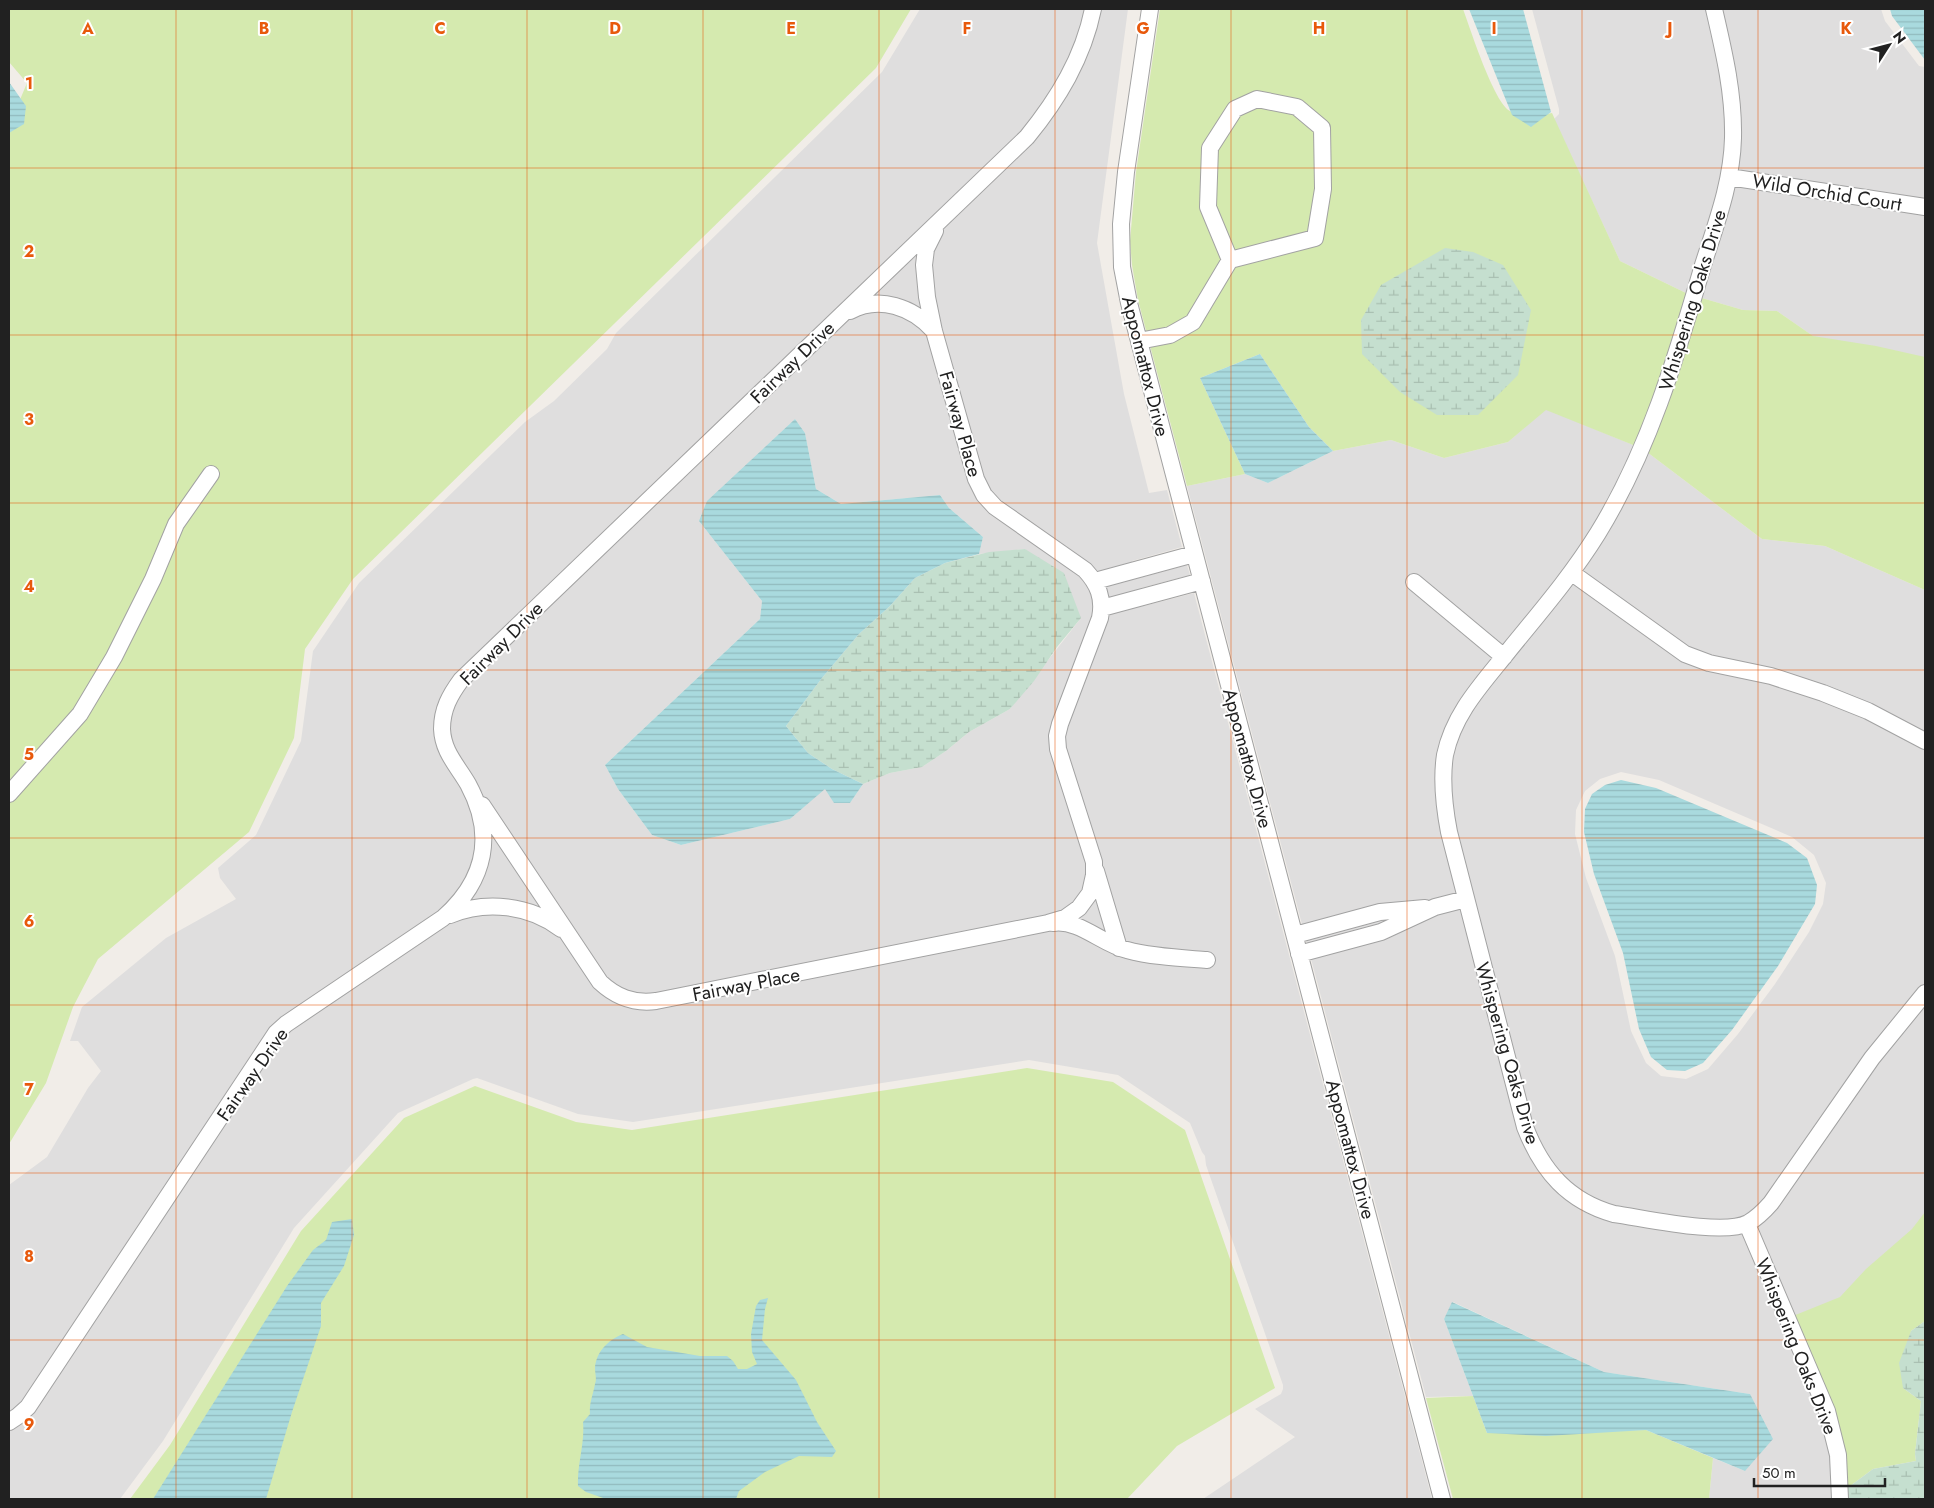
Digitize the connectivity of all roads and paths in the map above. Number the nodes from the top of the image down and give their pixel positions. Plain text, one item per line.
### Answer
1 (1093, 9) edge
2 (1150, 9) edge
3 (1714, 9) edge
4 (1729, 176) junction
5 (1925, 207) edge
6 (946, 215) junction
7 (1230, 260) junction
8 (841, 316) junction
9 (934, 331) junction
10 (1139, 341) junction
11 (211, 474) dead end
12 (1194, 554) junction
13 (1572, 573) junction
14 (1095, 581) junction
15 (1202, 582) junction
16 (1414, 582) dead end
17 (1102, 608) junction
18 (1504, 657) junction
19 (1925, 741) edge
20 (467, 783) junction
21 (9, 794) edge
22 (1094, 862) junction
23 (1466, 899) junction
24 (1435, 907) junction
25 (443, 918) junction
26 (1048, 923) junction
27 (1294, 936) junction
28 (577, 947) junction
29 (1119, 948) junction
30 (1299, 954) junction
31 (1208, 960) dead end
32 (1925, 993) edge
33 (1746, 1224) junction
34 (9, 1422) edge
35 (1442, 1499) edge
36 (1840, 1499) edge

1 - 6 street, Fairway Drive
2 - 10 street, Appomattox Drive
3 - 4 street, Whispering Oaks Drive
4 - 5 street, Wild Orchid Court
4 - 13 street, Whispering Oaks Drive
6 - 8 street, Fairway Drive
6 - 9 street, Fairway Place
7 - 7 street
7 - 10 street
8 - 9 street
8 - 20 street, Fairway Drive
9 - 14 street, Fairway Place
10 - 12 street, Appomattox Drive
11 - 21 street
12 - 14 street
12 - 15 street, Appomattox Drive
13 - 18 street, Whispering Oaks Drive
13 - 19 street
14 - 17 street
15 - 17 street
15 - 27 street, Appomattox Drive
16 - 18 street
17 - 22 street, Fairway Place
18 - 23 street, Whispering Oaks Drive
20 - 25 street, Fairway Drive
20 - 28 street, Fairway Place
22 - 26 street, Fairway Place
22 - 29 street, Fairway Place
23 - 24 street
23 - 33 street, Whispering Oaks Drive
24 - 27 street
24 - 30 street
25 - 28 street
25 - 34 street, Fairway Drive
26 - 28 street, Fairway Place
26 - 29 street
27 - 30 street, Appomattox Drive
29 - 31 street
30 - 35 street, Appomattox Drive
32 - 33 street
33 - 36 street, Whispering Oaks Drive

